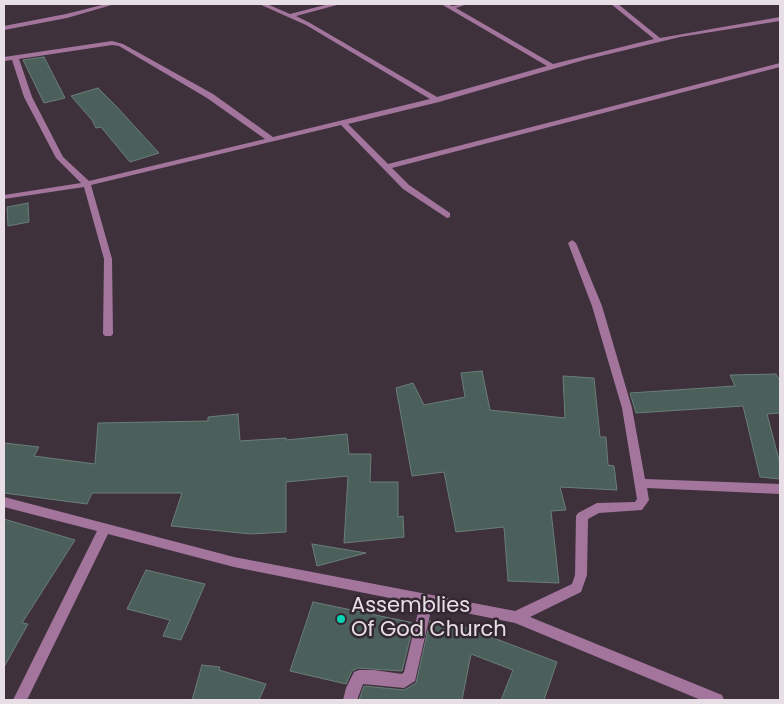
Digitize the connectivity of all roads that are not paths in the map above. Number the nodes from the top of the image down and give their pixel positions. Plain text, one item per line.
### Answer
1 (112, 4) edge
2 (262, 4) edge
3 (335, 4) edge
4 (464, 4) edge
5 (614, 4) edge
6 (448, 6) edge
7 (290, 16) junction
8 (780, 19) edge
9 (4, 28) edge
10 (659, 40) junction
11 (15, 58) junction
12 (4, 59) edge
13 (552, 66) junction
14 (780, 66) edge
15 (436, 100) junction
16 (342, 122) junction
17 (270, 139) junction
18 (386, 167) junction
19 (87, 184) junction
20 (4, 197) edge
21 (447, 214) dead end
22 (572, 243) dead end
23 (108, 334) dead end
24 (640, 483) junction
25 (780, 489) edge
26 (4, 502) edge
27 (105, 528) junction
28 (427, 600) junction
29 (516, 617) junction
30 (20, 700) edge
31 (350, 700) edge
32 (717, 700) edge

1 - 9 street
2 - 7 street
3 - 7 street
4 - 6 street
5 - 10 street
6 - 13 street
7 - 15 street
8 - 10 street
10 - 13 street
11 - 12 street
11 - 17 street
11 - 19 street
13 - 15 street
14 - 18 street
15 - 16 street
16 - 17 street
16 - 18 street
17 - 19 street
18 - 21 street
19 - 20 street
19 - 23 street
22 - 24 street
24 - 25 street
24 - 29 street
26 - 27 street
27 - 28 street
27 - 30 street
28 - 29 street
28 - 31 street
29 - 32 street

